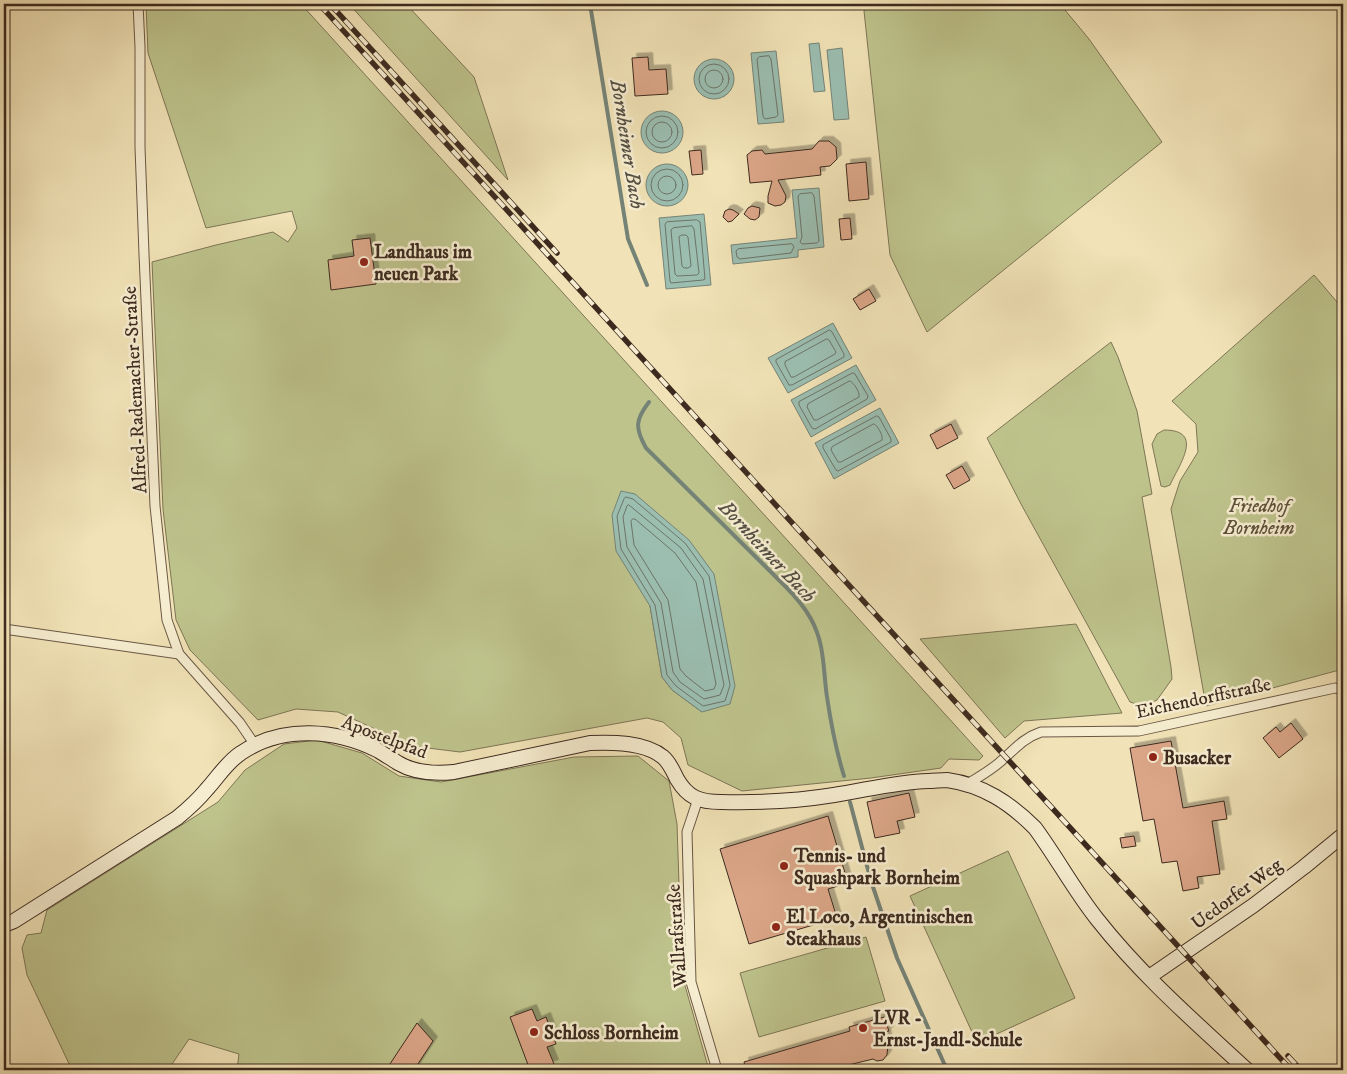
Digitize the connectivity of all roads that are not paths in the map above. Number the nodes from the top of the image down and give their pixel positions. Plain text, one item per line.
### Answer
1 (138, 4) edge
2 (4, 629) edge
3 (179, 654) junction
4 (1343, 690) edge
5 (255, 744) junction
6 (966, 785) junction
7 (698, 799) junction
8 (1343, 835) edge
9 (4, 925) edge
10 (1149, 977) junction
11 (718, 1070) edge
12 (1247, 1070) edge

1 - 3 street, Alfred-Rademacher-Straße
2 - 3 street
3 - 5 street, Alfred-Rademacher-Straße
4 - 6 street, Eichendorffstraße
5 - 7 street, Apostelpfad
5 - 9 street, Apostelpfad
6 - 7 street
6 - 10 street
7 - 11 street, Wallrafstraße
8 - 10 street, Uedorfer Weg
10 - 12 street

